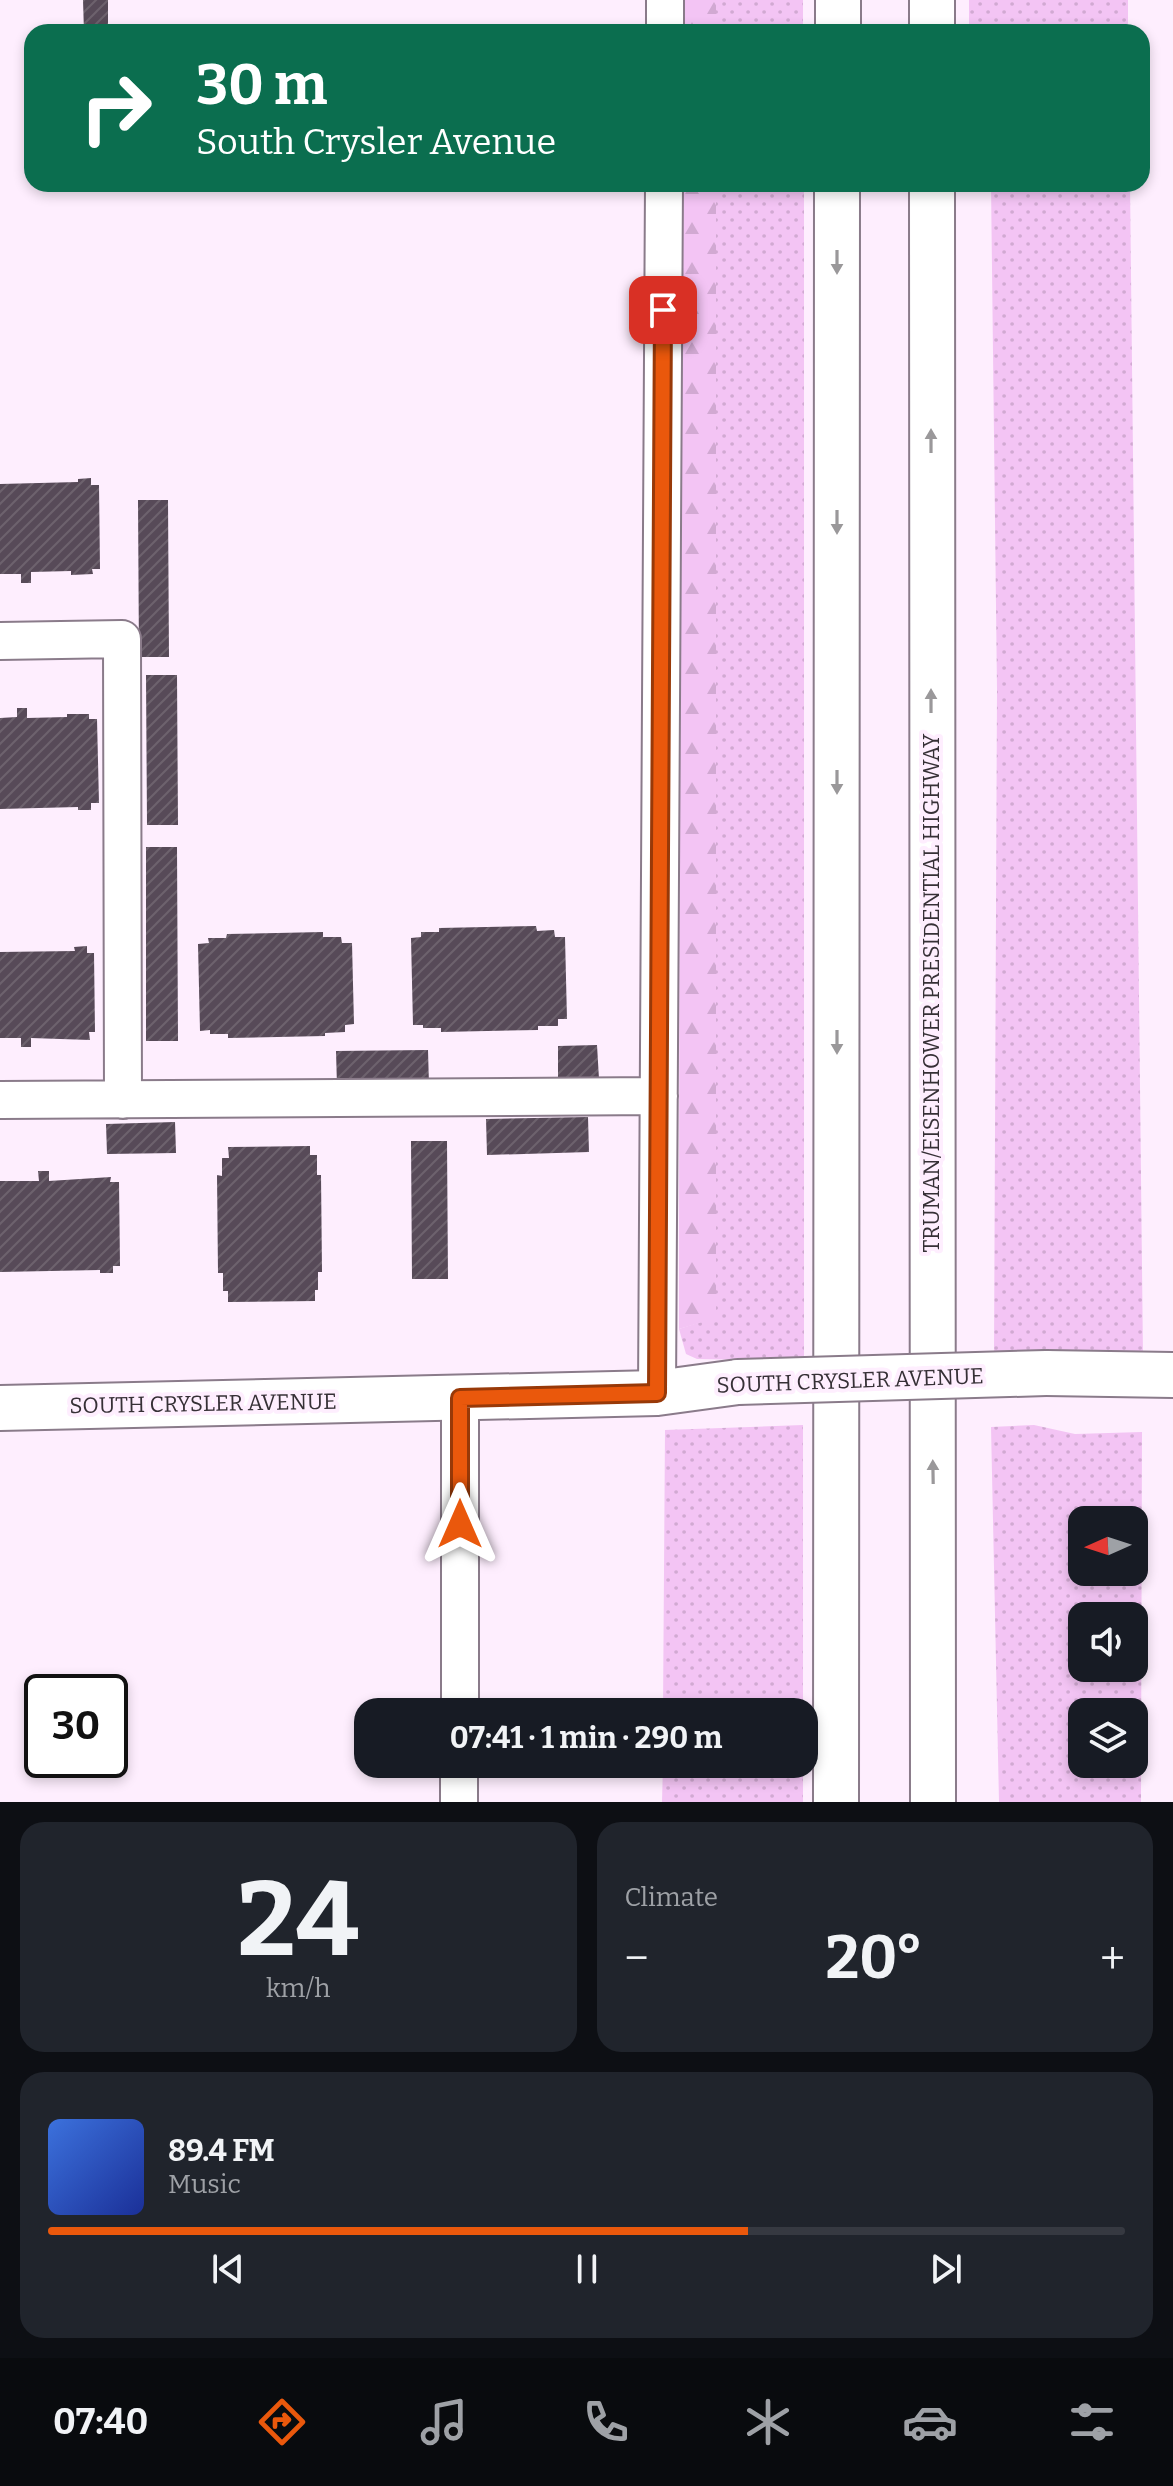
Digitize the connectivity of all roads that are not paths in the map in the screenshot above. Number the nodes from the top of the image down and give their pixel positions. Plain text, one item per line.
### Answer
1 (665, 0) edge
2 (838, 0) edge
3 (932, 0) edge
4 (665, 24) edge
5 (838, 24) edge
6 (932, 24) edge
7 (664, 192) edge
8 (837, 192) edge
9 (932, 192) edge
10 (0, 641) edge
11 (659, 1096) junction
12 (0, 1100) edge
13 (123, 1100) junction
14 (1173, 1375) edge
15 (657, 1393) junction
16 (460, 1398) junction
17 (0, 1408) edge
18 (934, 1537) junction
19 (460, 1698) edge
20 (459, 1778) edge
21 (459, 1802) edge
22 (836, 1802) edge
23 (933, 1802) edge
24 (950, 1802) edge

1 - 4 street
2 - 5 main road
3 - 6 main road
7 - 11 street
8 -> 22 main road
18 -> 9 main road, TRUMAN/EISENHOWER PRESIDENTIAL HIGHWAY
10 - 13 street
11 - 13 street
11 - 15 street
12 - 13 street
14 - 15 main road, SOUTH CRYSLER AVENUE, bridge
15 - 16 main road, SOUTH CRYSLER AVENUE
16 - 17 main road, SOUTH CRYSLER AVENUE
16 - 19 street
18 - 23 main road, TRUMAN/EISENHOWER PRESIDENTIAL HIGHWAY
18 - 24 main road
20 - 21 street

